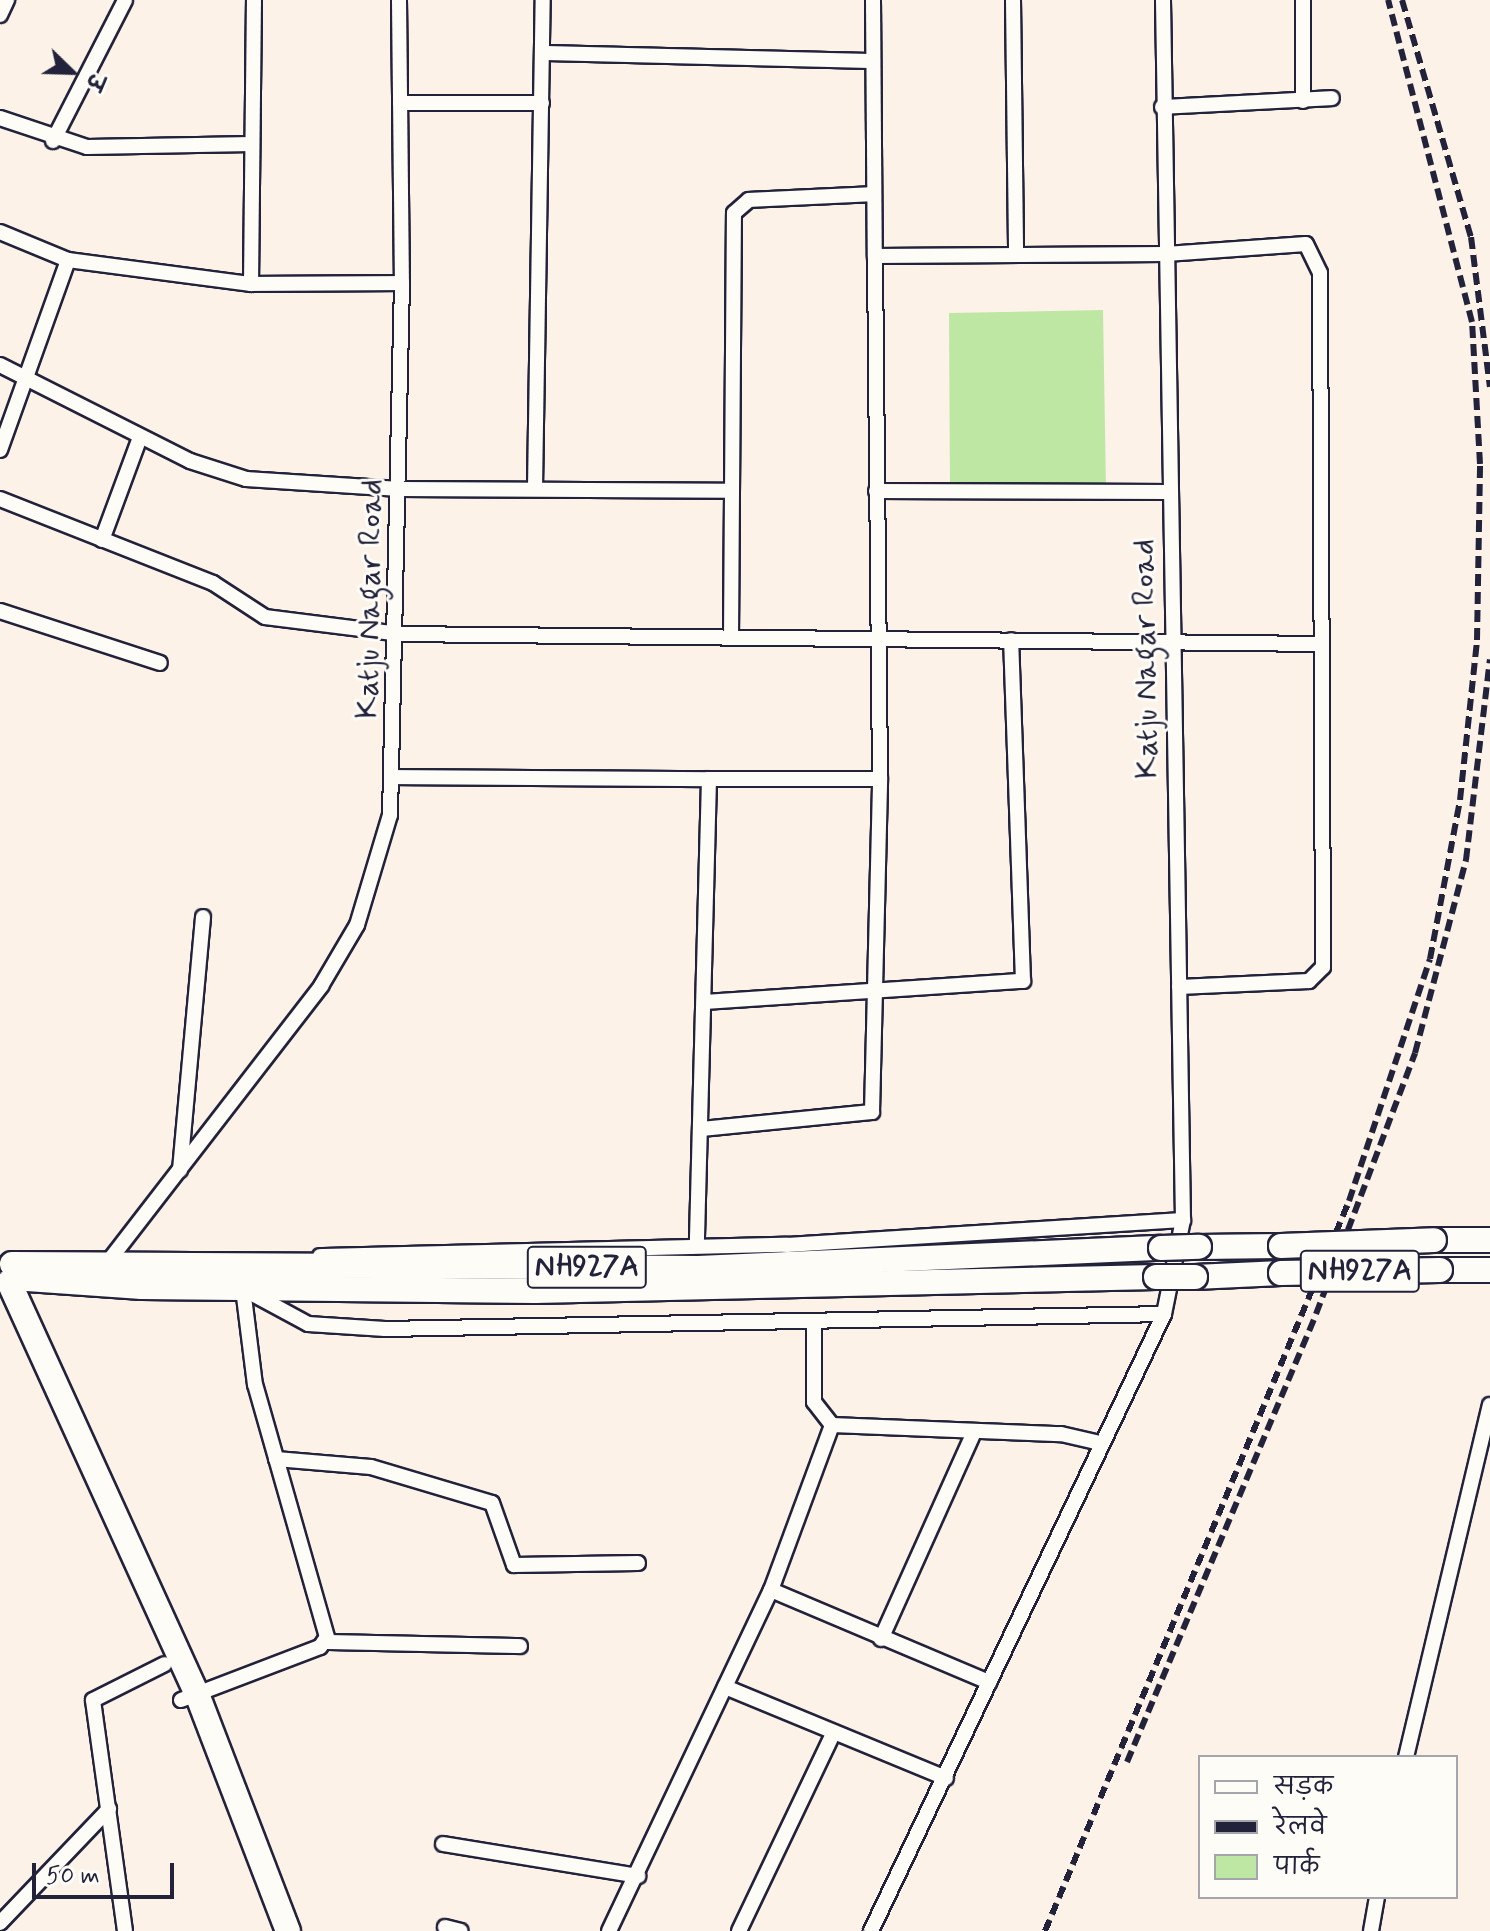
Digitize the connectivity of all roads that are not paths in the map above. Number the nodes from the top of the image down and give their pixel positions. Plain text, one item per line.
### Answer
1 (7, 0) edge
2 (125, 0) edge
3 (254, 0) edge
4 (399, 0) edge
5 (543, 0) edge
6 (873, 0) edge
7 (1013, 0) edge
8 (1163, 0) edge
9 (1303, 0) edge
10 (0, 15) edge
11 (543, 53) junction
12 (873, 61) junction
13 (1332, 98) dead end
14 (1303, 101) junction
15 (400, 103) junction
16 (542, 103) junction
17 (1162, 107) junction
18 (0, 118) edge
19 (53, 141) junction
20 (252, 144) junction
21 (874, 194) junction
22 (0, 232) edge
23 (1016, 254) junction
24 (1166, 254) junction
25 (875, 256) junction
26 (68, 260) junction
27 (402, 283) junction
28 (251, 284) junction
29 (0, 365) edge
30 (24, 377) junction
31 (140, 437) junction
32 (0, 450) edge
33 (535, 488) junction
34 (400, 489) junction
35 (728, 491) junction
36 (876, 491) junction
37 (1170, 492) junction
38 (0, 499) edge
39 (102, 540) junction
40 (0, 611) edge
41 (399, 634) junction
42 (731, 637) junction
43 (876, 638) junction
44 (1011, 640) junction
45 (1319, 644) junction
46 (1175, 646) junction
47 (160, 663) dead end
48 (392, 777) junction
49 (709, 779) junction
50 (880, 779) junction
51 (203, 917) dead end
52 (1179, 987) junction
53 (878, 995) junction
54 (704, 1002) junction
55 (701, 1129) junction
56 (180, 1170) junction
57 (1183, 1220) junction
58 (1490, 1240) edge
59 (697, 1244) junction
60 (108, 1262) junction
61 (248, 1264) junction
62 (1490, 1270) edge
63 (6, 1276) edge
64 (243, 1288) junction
65 (1164, 1314) junction
66 (814, 1322) junction
67 (1490, 1405) edge
68 (832, 1425) junction
69 (974, 1432) junction
70 (1099, 1443) junction
71 (276, 1459) junction
72 (638, 1563) dead end
73 (771, 1590) junction
74 (881, 1639) junction
75 (324, 1642) junction
76 (520, 1646) dead end
77 (165, 1664) junction
78 (989, 1682) junction
79 (725, 1687) junction
80 (189, 1697) junction
81 (832, 1736) junction
82 (1406, 1755) edge
83 (946, 1778) junction
84 (109, 1809) junction
85 (443, 1844) dead end
86 (638, 1876) junction
87 (1377, 1899) edge
88 (0, 1923) edge
89 (445, 1927) dead end
90 (125, 1931) edge
91 (273, 1931) edge
92 (288, 1931) edge
93 (461, 1931) edge
94 (609, 1931) edge
95 (739, 1931) edge
96 (871, 1931) edge
97 (1371, 1931) edge

1 - 10 street
2 - 19 street
3 - 20 street
4 - 15 street, Katju Nagar Road
5 - 11 street
6 - 12 street
7 - 23 street
8 - 17 street, Katju Nagar Road
9 - 14 street
11 - 12 street
11 - 16 street
12 - 21 street
13 - 14 street
14 - 17 street
15 - 16 street
15 - 27 street, Katju Nagar Road
16 - 33 street
17 - 24 street, Katju Nagar Road
18 - 19 street
19 - 20 street
20 - 28 street
21 - 25 street
21 - 35 street
22 - 26 street
23 - 24 street
23 - 25 street
24 - 37 street, Katju Nagar Road
24 - 45 street
25 - 36 street
26 - 28 street
26 - 30 street
27 - 28 street
27 - 34 street, Katju Nagar Road
29 - 30 street
30 - 31 street
30 - 32 street
31 - 34 street
31 - 39 street
33 - 34 street
33 - 35 street
34 - 41 street, Katju Nagar Road
35 - 42 street
36 - 37 street
36 - 43 street
37 - 46 street, Katju Nagar Road
38 - 39 street
39 - 41 street
40 - 47 street
41 - 42 street
41 - 48 street, Katju Nagar Road
42 - 43 street
43 - 44 street
43 - 50 street
44 - 46 street
44 - 53 street
45 - 46 street
45 - 52 street
46 - 52 street, Katju Nagar Road
48 - 49 street
48 - 56 street, Katju Nagar Road
49 - 50 street
49 - 54 street
50 - 53 street
51 - 56 street
52 - 57 street, Katju Nagar Road
53 - 54 street
53 - 55 street
54 - 55 street
55 - 59 street
56 - 60 street, Katju Nagar Road
57 - 59 street
57 - 65 street, Katju Nagar Road
58 - 61 highway, NH927A, bridge
59 - 61 street
60 - 61 highway, NH927A
60 - 63 highway, NH927A
62 - 64 highway, NH927A, bridge
63 - 64 highway, NH927A
63 - 77 highway
63 - 80 highway
64 - 66 street
64 - 71 street
65 - 66 street
65 - 70 street, Katju Nagar Road
66 - 68 street
67 - 82 street
68 - 69 street
68 - 73 street
69 - 70 street
69 - 74 street
70 - 78 street, Katju Nagar Road
71 - 72 street
71 - 75 street
73 - 74 street
73 - 79 street
74 - 78 street
75 - 76 street
75 - 80 street
77 - 80 highway
77 - 84 street
78 - 83 street, Katju Nagar Road
79 - 81 street
79 - 86 street
80 - 91 highway
80 - 92 highway
81 - 83 street
81 - 95 street
83 - 96 street, Katju Nagar Road
84 - 88 street
84 - 90 street
85 - 86 street
86 - 94 street
87 - 97 street
89 - 93 street

